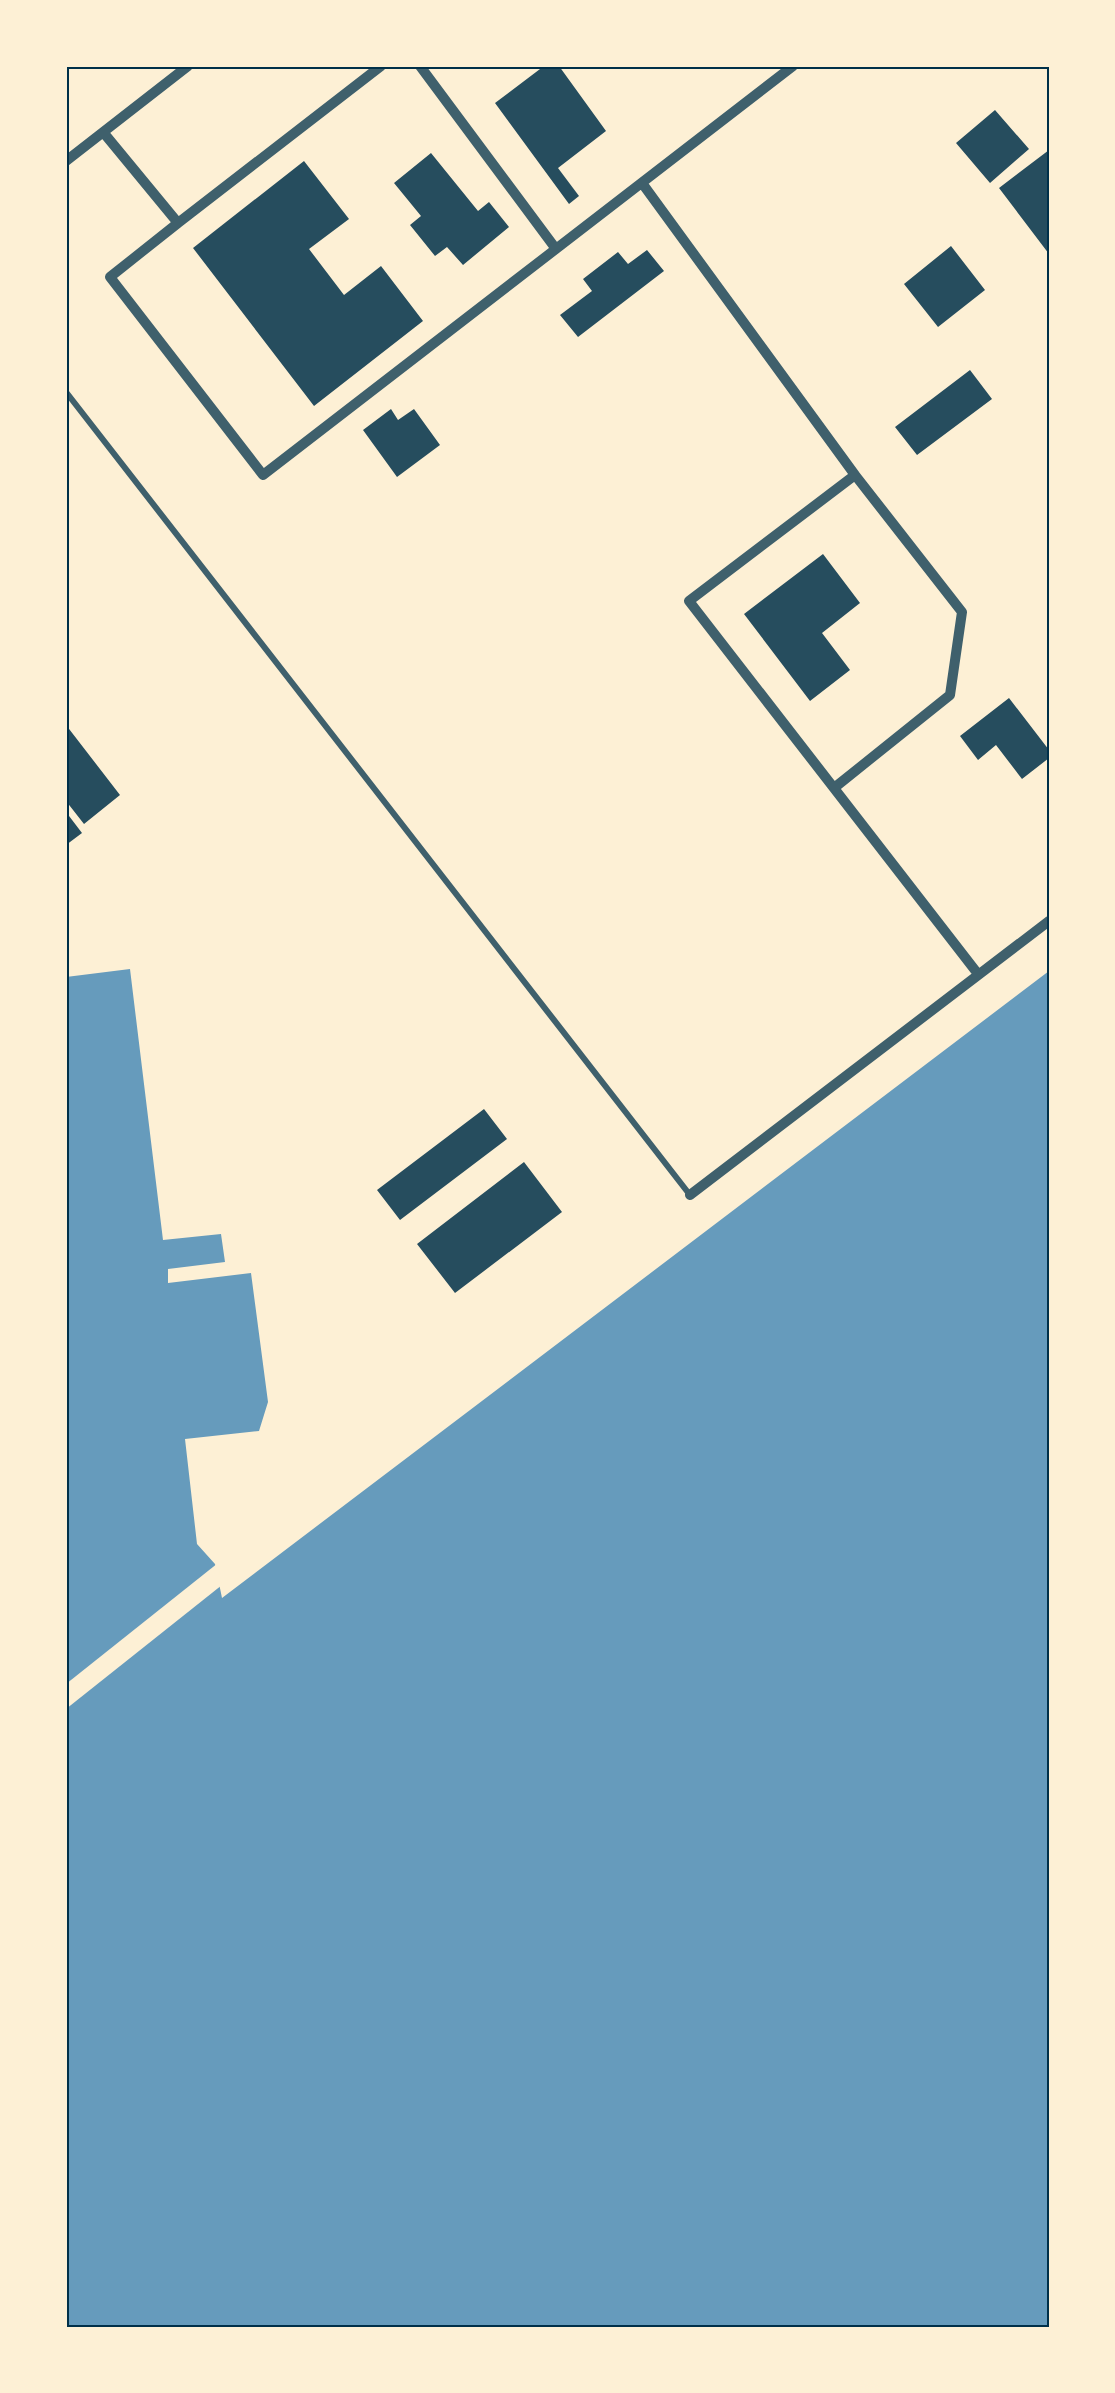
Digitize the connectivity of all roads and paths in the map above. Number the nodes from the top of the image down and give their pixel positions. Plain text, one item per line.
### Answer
1 (188, 66) edge
2 (381, 66) edge
3 (420, 66) edge
4 (793, 66) edge
5 (103, 132) junction
6 (66, 161) edge
7 (642, 183) junction
8 (178, 223) junction
9 (556, 249) junction
10 (66, 392) edge
11 (855, 475) junction
12 (834, 788) junction
13 (1049, 921) edge
14 (978, 974) junction
15 (690, 1195) joint

1 - 5 street
2 - 8 street
3 - 9 street
4 - 7 street
5 - 6 street
5 - 8 street
7 - 9 street
7 - 11 street
8 - 9 street
10 - 15 street
11 - 12 street
11 - 12 street
12 - 14 street
13 - 14 street
14 - 15 street

